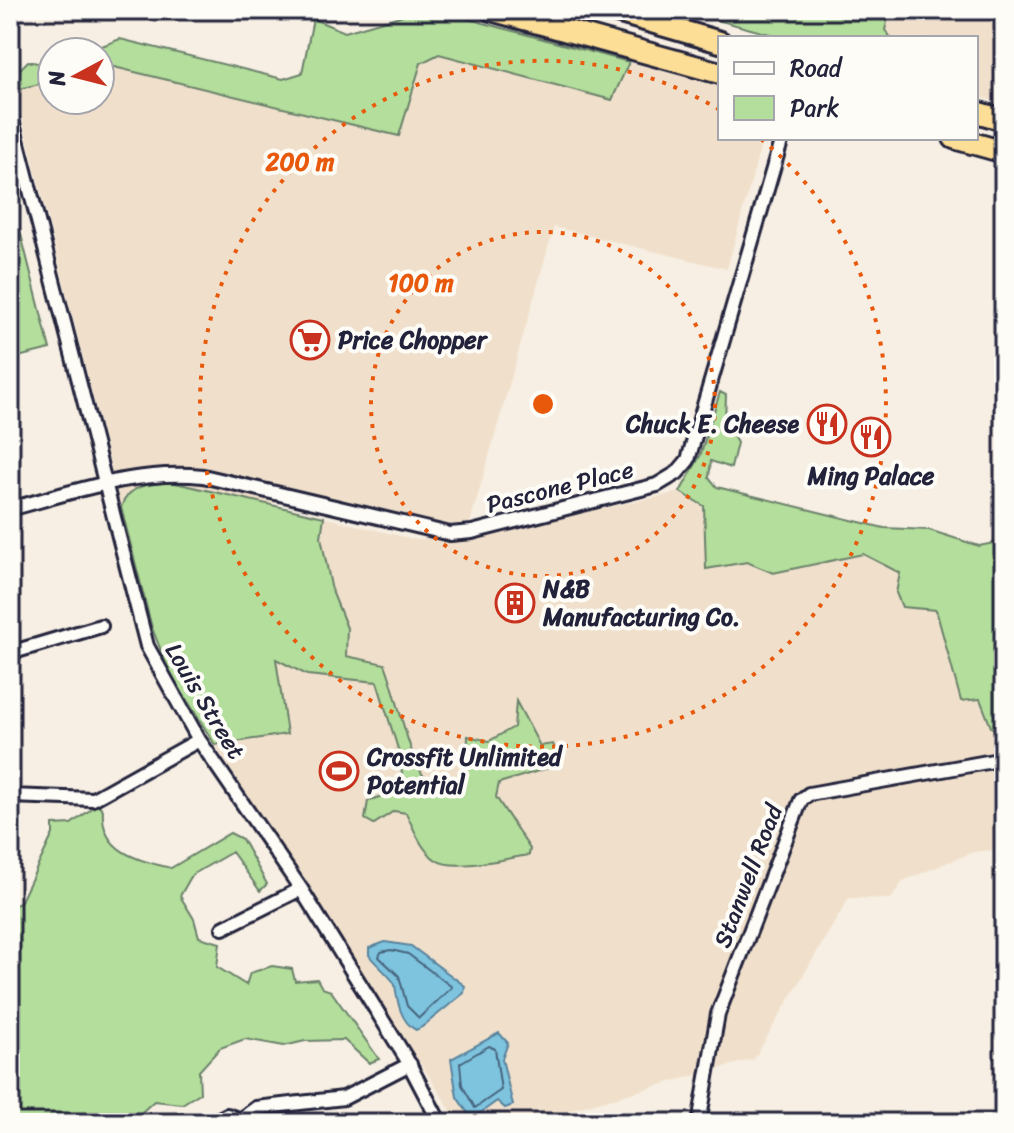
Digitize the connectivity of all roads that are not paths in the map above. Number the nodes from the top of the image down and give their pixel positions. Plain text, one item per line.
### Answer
1 (491, 10) edge
2 (610, 10) edge
3 (718, 41) edge
4 (718, 72) edge
5 (10, 112) edge
6 (978, 113) edge
7 (1004, 120) edge
8 (781, 140) edge
9 (961, 140) edge
10 (1004, 152) edge
11 (106, 483) junction
12 (10, 509) edge
13 (101, 626) dead end
14 (10, 653) edge
15 (199, 740) junction
16 (1004, 759) edge
17 (10, 796) edge
18 (301, 889) junction
19 (223, 928) dead end
20 (410, 1064) junction
21 (243, 1121) edge
22 (212, 1123) edge
23 (440, 1123) edge
24 (699, 1123) edge

1 - 4 highway
2 - 3 highway
5 - 11 street, Louis Street
6 - 7 highway
8 - 11 street, Pascone Place
9 - 10 highway
11 - 12 street, Pascone Place
11 - 15 street, Louis Street
13 - 14 street
15 - 17 street
15 - 18 street, Louis Street
16 - 24 street, Stanwell Road
18 - 19 street
18 - 20 street, Louis Street
20 - 21 street
20 - 23 street, Louis Street
21 - 22 street

